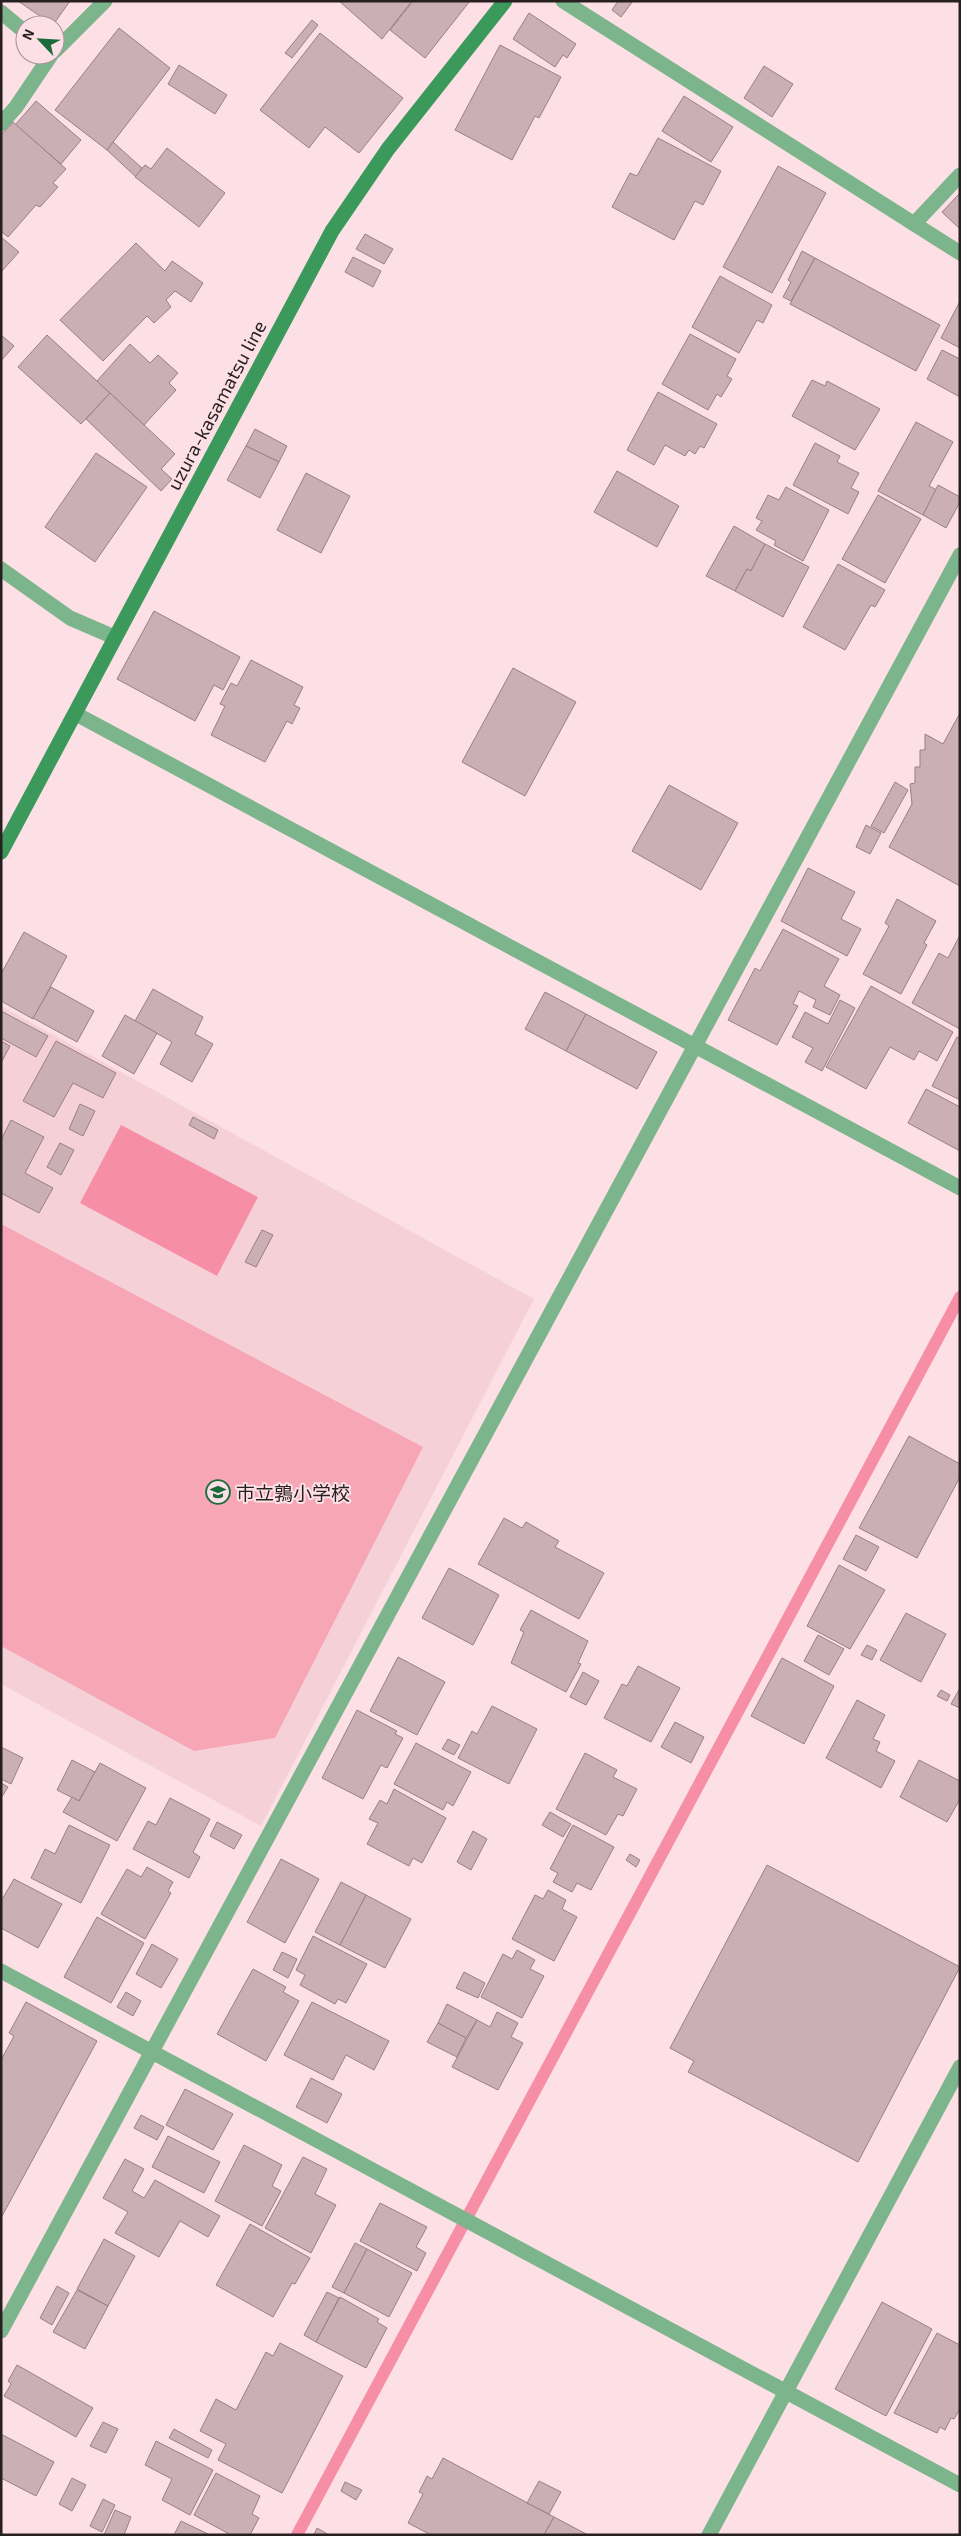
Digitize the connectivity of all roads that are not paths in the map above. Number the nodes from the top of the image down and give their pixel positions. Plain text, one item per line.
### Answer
1 (105, 1) edge
2 (505, 1) edge
3 (562, 1) edge
4 (1, 12) edge
5 (15, 24) edge
6 (65, 40) edge
7 (45, 65) edge
8 (1, 124) edge
9 (960, 175) edge
10 (914, 224) junction
11 (960, 253) edge
12 (960, 555) edge
13 (1, 568) edge
14 (114, 637) junction
15 (76, 714) junction
16 (1, 852) edge
17 (694, 1045) junction
18 (960, 1188) edge
19 (1, 1971) edge
20 (152, 2053) junction
21 (960, 2067) edge
22 (1, 2331) edge
23 (786, 2392) junction
24 (960, 2485) edge
25 (709, 2535) edge

1 - 6 street
2 - 14 main road, uzura-kasamatsu line
3 - 10 street
4 - 5 street
7 - 8 street
9 - 10 street
10 - 11 street
12 - 17 street
13 - 14 street
14 - 15 main road, uzura-kasamatsu line
15 - 16 main road, uzura-kasamatsu line
15 - 17 street
17 - 18 street
17 - 20 street
19 - 20 street
20 - 22 street
20 - 23 street
21 - 23 street
23 - 24 street
23 - 25 street

